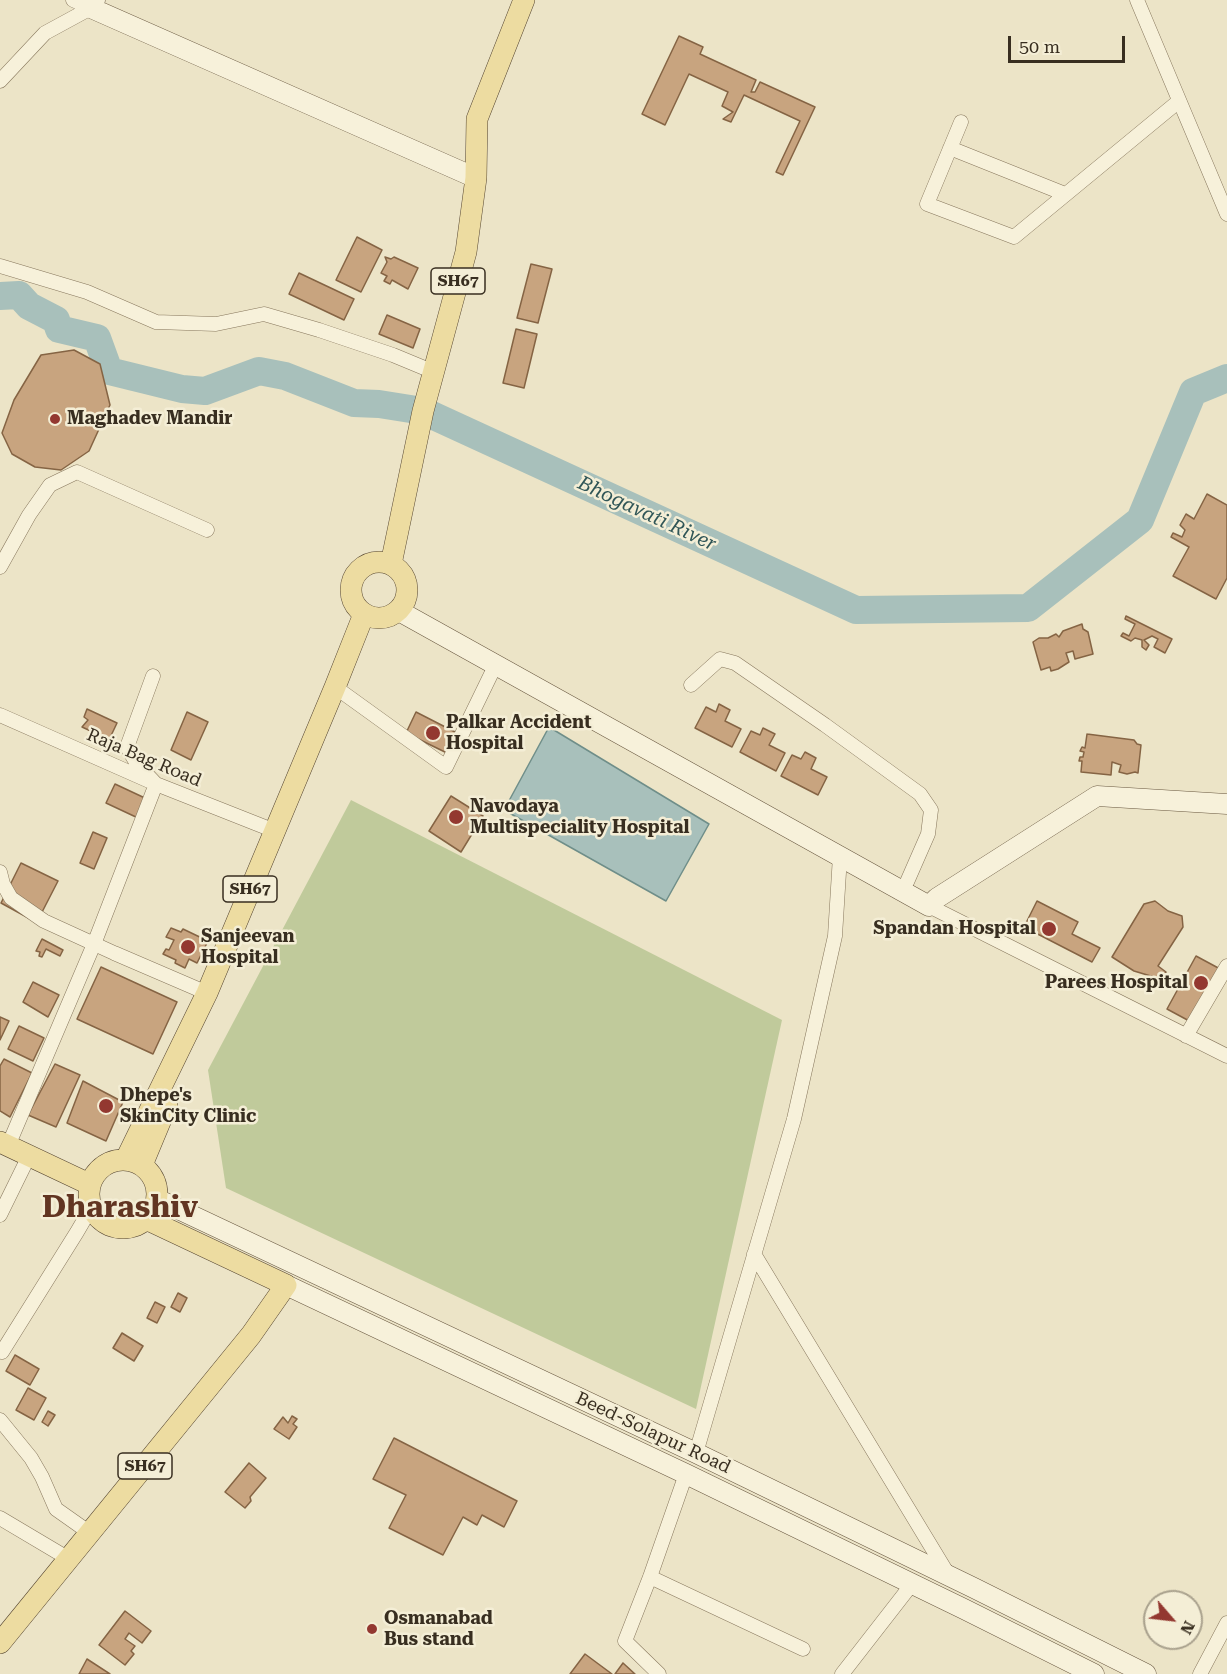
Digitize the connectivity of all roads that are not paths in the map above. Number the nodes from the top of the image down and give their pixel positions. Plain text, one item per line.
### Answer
1 (73, 0) edge
2 (524, 0) edge
3 (1137, 0) edge
4 (93, 4) edge
5 (0, 81) edge
6 (1179, 100) junction
7 (961, 122) dead end
8 (950, 148) junction
9 (476, 178) junction
10 (1065, 194) junction
11 (1227, 214) edge
12 (0, 266) edge
13 (434, 372) junction
14 (207, 530) dead end
15 (390, 564) junction
16 (0, 567) edge
17 (402, 607) junction
18 (368, 616) junction
19 (496, 664) junction
20 (153, 676) dead end
21 (691, 685) dead end
22 (338, 689) junction
23 (0, 715) edge
24 (156, 784) junction
25 (1227, 804) edge
26 (275, 831) junction
27 (840, 856) junction
28 (0, 872) edge
29 (907, 882) junction
30 (933, 902) junction
31 (94, 944) junction
32 (1227, 966) edge
33 (207, 993) junction
34 (1186, 1036) junction
35 (1227, 1056) edge
36 (4, 1144) edge
37 (29, 1156) junction
38 (134, 1162) junction
39 (89, 1184) junction
40 (157, 1199) junction
41 (91, 1208) junction
42 (0, 1215) edge
43 (146, 1219) junction
44 (754, 1254) junction
45 (286, 1285) junction
46 (0, 1351) edge
47 (0, 1420) edge
48 (696, 1453) junction
49 (686, 1474) junction
50 (0, 1518) edge
51 (90, 1533) junction
52 (69, 1559) junction
53 (949, 1576) junction
54 (650, 1577) junction
55 (912, 1584) junction
56 (1227, 1623) edge
57 (0, 1642) edge
58 (803, 1649) dead end
59 (659, 1674) edge
60 (842, 1674) edge
61 (1094, 1674) edge
62 (1146, 1674) edge
63 (1200, 1674) edge

1 - 4 street
2 - 9 main road, SH67
3 - 6 street
4 - 5 street
4 - 9 main road
6 - 10 street
6 - 11 street
7 - 8 street
8 - 10 street
8 - 10 street
9 - 13 main road, SH67
12 - 13 street
13 - 15 main road, SH67
14 - 16 street
15 - 17 main road
15 - 18 main road
17 - 18 main road
17 - 19 main road
17 - 29 main road
18 - 22 main road, SH67
19 - 22 street
19 - 27 main road
20 - 24 street
21 - 29 street
22 - 26 main road, SH67
22 - 38 main road
23 - 24 street, Raja Bag Road
24 - 26 street, Raja Bag Road
24 - 31 street
25 - 30 main road
26 - 33 main road, SH67
27 - 30 main road
27 - 44 street
28 - 31 street
29 - 30 main road
30 - 34 street
31 - 33 street
31 - 36 street
32 - 34 street
33 - 38 main road, SH67
34 - 35 street
36 - 37 main road
37 - 39 main road
37 - 42 street
38 - 39 main road
38 - 40 main road
39 - 41 main road
40 - 43 main road
40 - 48 main road, Beed-Solapur Road
41 - 43 main road
41 - 46 street
43 - 45 main road
44 - 48 street
44 - 53 street
45 - 49 main road, Beed-Solapur Road
45 - 51 main road, SH67
47 - 51 street
48 - 53 main road, Beed-Solapur Road
49 - 54 street
49 - 55 main road, Beed-Solapur Road
50 - 52 street
51 - 52 main road, SH67
52 - 57 main road, SH67
53 - 62 main road, Beed-Solapur Road
54 - 58 street
54 - 59 street
55 - 60 street
55 - 61 main road, Beed-Solapur Road
56 - 63 street

